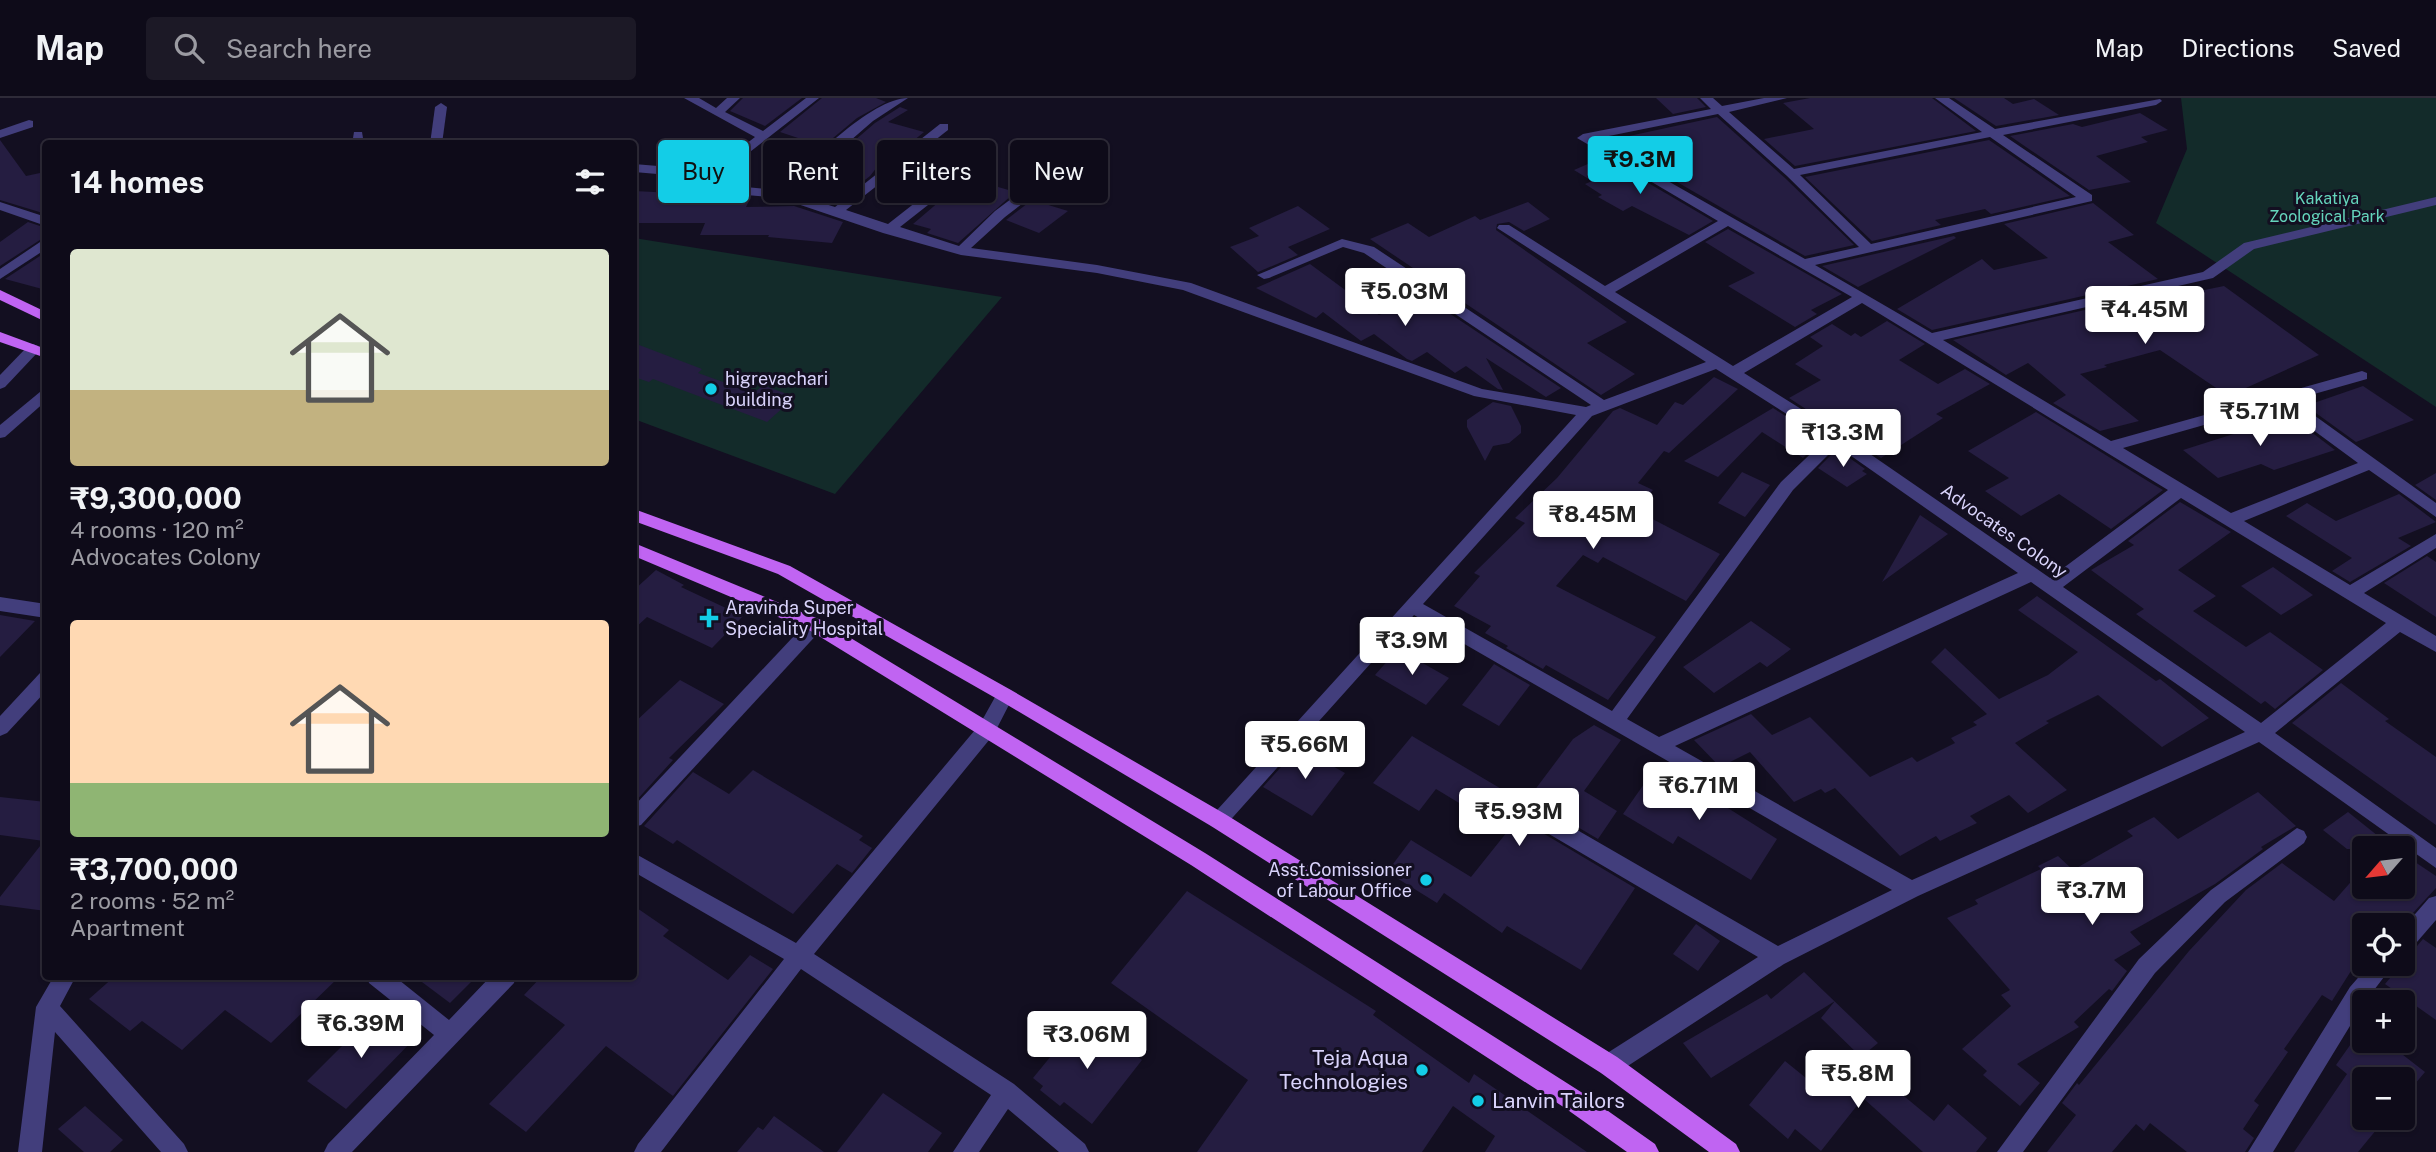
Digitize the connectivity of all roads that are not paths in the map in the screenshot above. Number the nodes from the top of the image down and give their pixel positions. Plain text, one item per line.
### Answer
1 (690, 98) edge
2 (734, 98) edge
3 (813, 98) edge
4 (902, 98) edge
5 (1706, 98) edge
6 (1781, 98) edge
7 (1941, 98) edge
8 (2156, 101) dead end
9 (441, 107) dead end
10 (1719, 110) junction
11 (718, 113) junction
12 (29, 124) dead end
13 (944, 127) dead end
14 (0, 134) edge
15 (1994, 134) junction
16 (761, 135) junction
17 (437, 140) edge
18 (844, 140) edge
19 (749, 145) edge
20 (637, 168) edge
21 (658, 170) edge
22 (1791, 173) junction
23 (2436, 201) edge
24 (808, 203) edge
25 (922, 203) edge
26 (1014, 203) edge
27 (0, 206) edge
28 (836, 212) junction
29 (42, 221) edge
30 (1727, 221) junction
31 (1504, 228) dead end
32 (888, 230) junction
33 (42, 245) edge
34 (1868, 248) junction
35 (961, 251) junction
36 (1805, 263) junction
37 (0, 275) edge
38 (1264, 275) dead end
39 (1606, 291) junction
40 (0, 294) edge
41 (1862, 297) junction
42 (42, 316) edge
43 (0, 337) edge
44 (1930, 338) junction
45 (39, 352) edge
46 (1720, 362) junction
47 (1735, 372) junction
48 (2362, 376) dead end
49 (0, 384) edge
50 (42, 396) edge
51 (2280, 398) junction
52 (1603, 406) junction
53 (1587, 412) junction
54 (0, 433) edge
55 (1836, 438) junction
56 (2110, 446) junction
57 (2370, 464) junction
58 (2181, 489) junction
59 (2436, 510) edge
60 (637, 516) edge
61 (2232, 519) junction
62 (2436, 540) edge
63 (637, 550) edge
64 (2032, 574) junction
65 (2050, 587) junction
66 (2350, 593) junction
67 (0, 604) edge
68 (1414, 607) junction
69 (42, 610) edge
70 (2400, 622) junction
71 (816, 625) junction
72 (2436, 645) edge
73 (42, 682) edge
74 (1005, 695) junction
75 (1615, 721) junction
76 (0, 728) edge
77 (987, 729) junction
78 (2261, 733) junction
79 (1658, 746) junction
80 (637, 816) edge
81 (1539, 818) dead end
82 (1218, 820) junction
83 (2297, 837) dead end
84 (2436, 859) edge
85 (637, 864) edge
86 (1912, 890) junction
87 (2436, 905) edge
88 (2415, 929) edge
89 (799, 956) junction
90 (1777, 957) junction
91 (2374, 976) edge
92 (64, 980) edge
93 (382, 980) edge
94 (502, 980) edge
95 (47, 1007) junction
96 (450, 1034) junction
97 (1609, 1065) junction
98 (1006, 1092) junction
99 (30, 1152) edge
100 (176, 1152) edge
101 (336, 1152) edge
102 (646, 1152) edge
103 (965, 1152) edge
104 (1077, 1152) edge
105 (1647, 1152) edge
106 (1728, 1152) edge
107 (2009, 1152) edge
108 (2260, 1152) edge

1 - 11 street
2 - 11 street
3 - 16 street
4 - 18 street
5 - 10 street
6 - 10 street
7 - 15 street
8 - 15 street
9 - 17 street
10 - 22 street
10 - 30 street
11 - 16 street
12 - 14 street
13 - 28 street
15 - 22 street
15 - 34 street
16 - 19 street
20 - 21 street
22 - 34 street
23 - 44 street
24 - 28 street
25 - 32 street
26 - 35 street
27 - 29 street
28 - 32 street
30 - 36 street
30 - 39 street
31 - 39 street, Advocates Colony
32 - 35 street
33 - 37 street
34 - 36 street
35 - 53 street
36 - 41 street
38 - 52 street
39 - 46 street, Advocates Colony
40 - 42 main road
41 - 44 street
41 - 47 street
43 - 45 main road
44 - 56 street
45 - 49 street
46 - 47 street, Advocates Colony
46 - 52 street
47 - 55 street, Advocates Colony
48 - 51 street
50 - 54 street
51 - 56 street
51 - 57 street
52 - 53 street
53 - 68 street
55 - 64 street, Advocates Colony
55 - 75 street
56 - 58 street
57 - 59 street
57 - 61 street
58 - 61 street
58 - 65 street
60 - 74 main road
61 - 66 street
62 - 66 street
63 - 71 main road
64 - 65 street, Advocates Colony
64 - 79 street
65 - 78 street, Advocates Colony
66 - 70 street
67 - 69 street
68 - 75 street
68 - 82 street
70 - 72 street
70 - 78 street
71 - 77 main road
71 - 80 street
73 - 76 street
74 - 77 street
74 - 82 main road
75 - 79 street
77 - 89 street
77 - 105 main road
78 - 84 street, Advocates Colony
78 - 86 street
79 - 86 street
81 - 90 street
82 - 97 main road
83 - 107 street
85 - 89 street
86 - 90 street
87 - 88 street
89 - 98 street
89 - 102 street
90 - 97 street
91 - 108 street
92 - 95 street
93 - 96 street
94 - 96 street
95 - 99 street
95 - 100 street
96 - 101 street
97 - 106 main road
98 - 103 street
98 - 104 street

